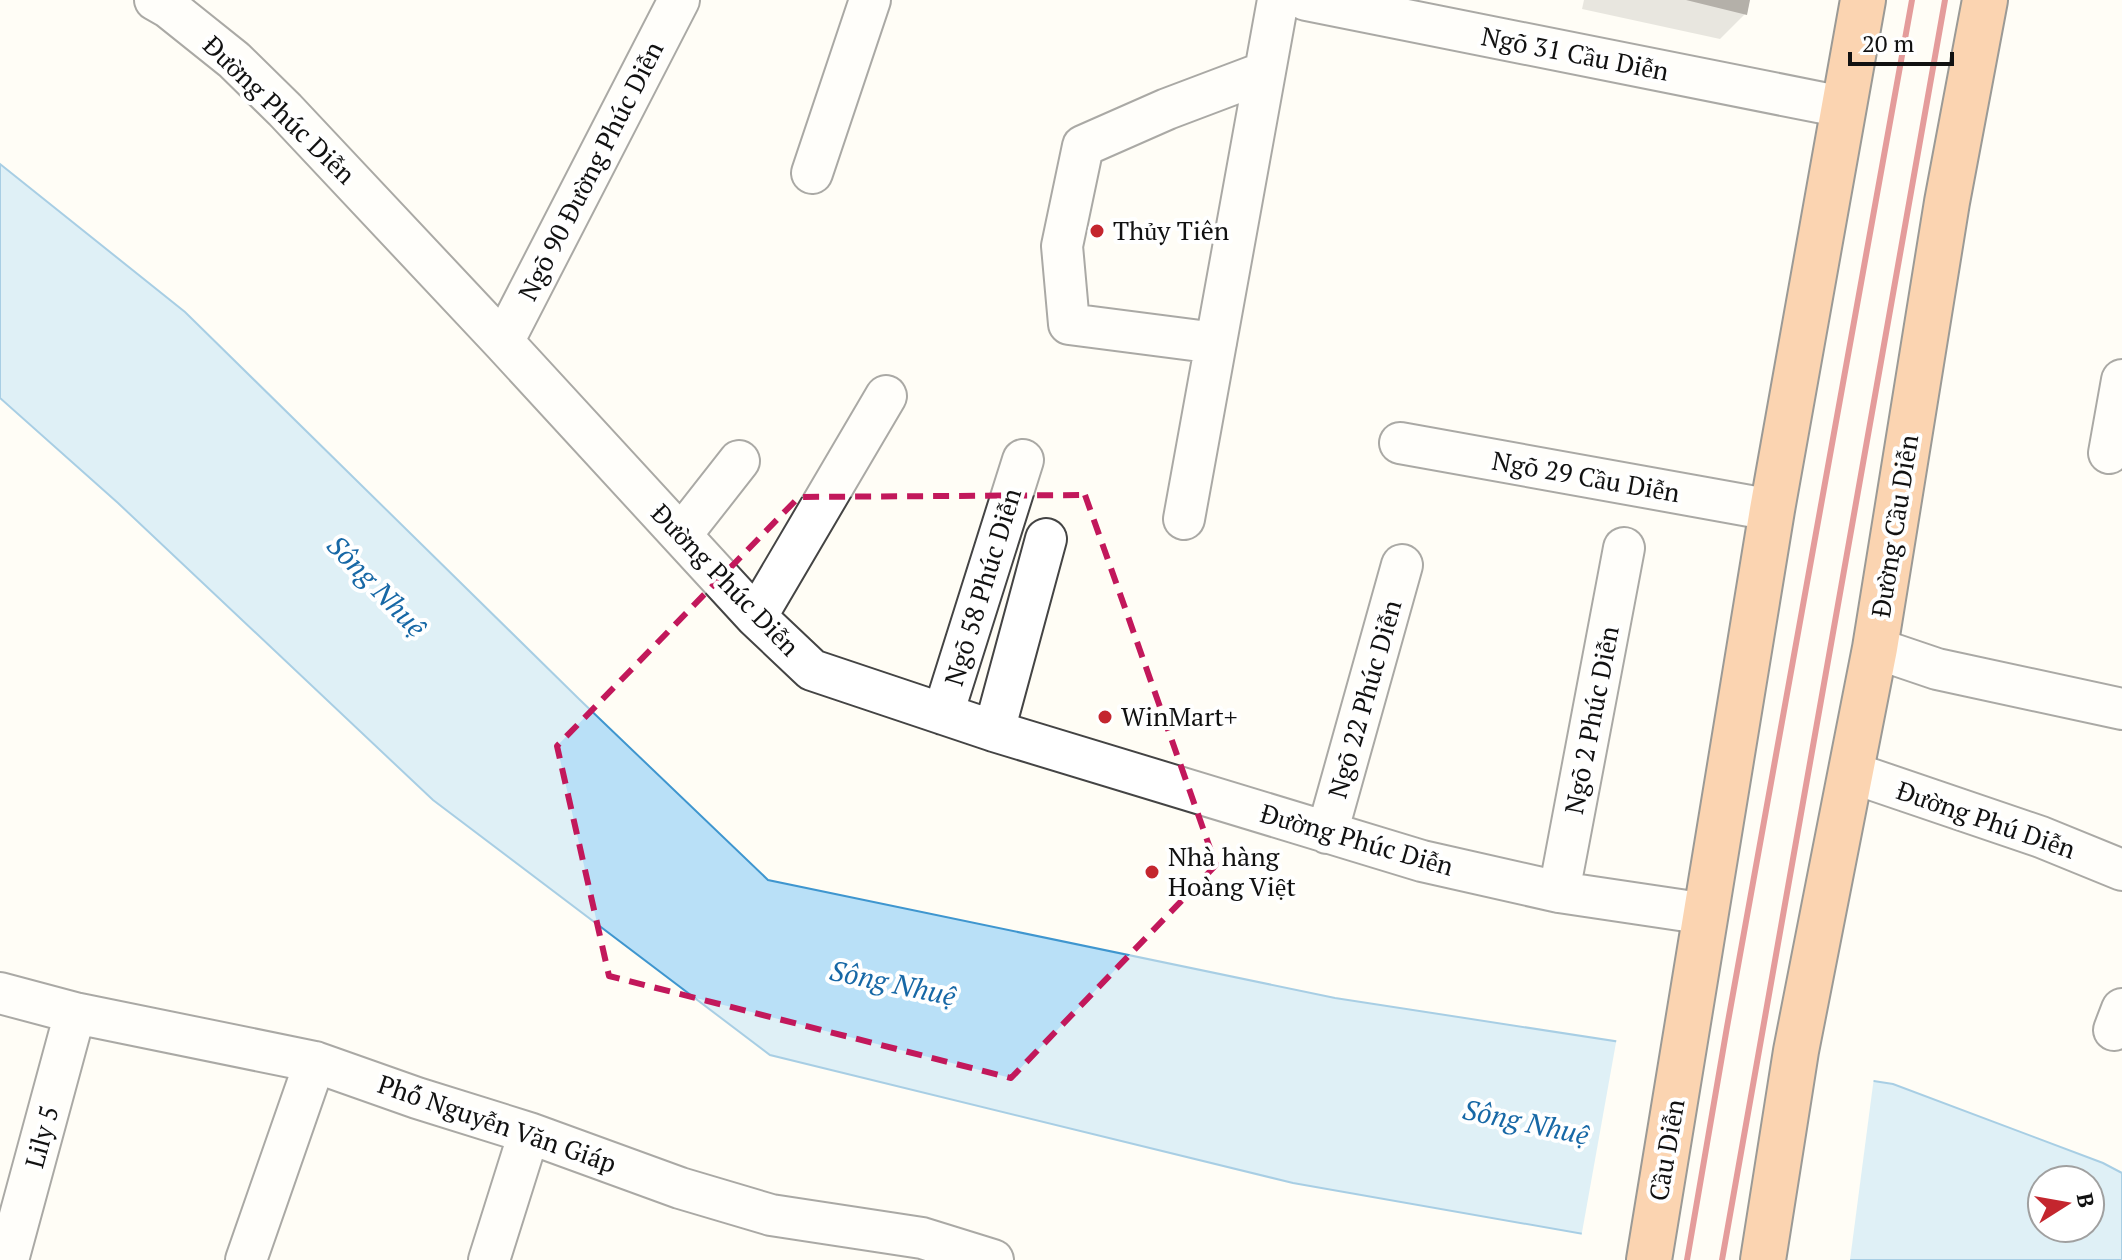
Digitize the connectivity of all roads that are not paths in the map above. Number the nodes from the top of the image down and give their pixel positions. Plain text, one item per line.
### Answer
1 (679, 0) edge
2 (870, 0) edge
3 (1278, 0) edge
4 (1306, 0) edge
5 (1863, 0) edge
6 (1985, 0) edge
7 (166, 3) edge
8 (1468, 16) edge
9 (1265, 72) junction
10 (1843, 107) junction
11 (812, 173) dead end
12 (503, 342) junction
13 (1216, 343) junction
14 (2122, 380) edge
15 (886, 396) dead end
16 (1400, 443) dead end
17 (2109, 453) dead end
18 (1023, 460) dead end
19 (743, 467) dead end
20 (849, 508) dead end
21 (1772, 510) junction
22 (1184, 519) dead end
23 (1046, 539) dead end
24 (685, 540) junction
25 (1624, 548) dead end
26 (1402, 565) dead end
27 (762, 623) junction
28 (1875, 648) junction
29 (2122, 709) edge
30 (943, 714) junction
31 (994, 731) junction
32 (1850, 772) junction
33 (1327, 833) junction
34 (2122, 870) edge
35 (1559, 892) junction
36 (1707, 914) junction
37 (0, 993) edge
38 (75, 1013) junction
39 (315, 1062) junction
40 (529, 1133) junction
41 (941, 1252) edge
42 (8, 1260) edge
43 (246, 1260) edge
44 (489, 1260) edge
45 (993, 1260) edge
46 (1649, 1260) edge
47 (1763, 1260) edge

1 - 12 street, Ngõ 90 Đường Phúc Diễn
2 - 11 street
3 - 9 street
4 - 8 street, Ngõ 31 Cầu Diễn
5 - 10 highway
6 - 28 highway, Đường Cầu Diễn
7 - 12 street, Đường Phúc Diễn
8 - 10 street, Ngõ 31 Cầu Diễn
9 - 13 street
9 - 13 street
10 - 21 highway
12 - 24 street, Đường Phúc Diễn
13 - 22 street
14 - 17 street
15 - 27 street
16 - 21 street, Ngõ 29 Cầu Diễn
18 - 30 street, Ngõ 58 Phúc Diễn
19 - 24 street
20 - 27 street
21 - 36 highway
23 - 31 street
24 - 27 street, Đường Phúc Diễn
25 - 35 street, Ngõ 2 Phúc Diễn
26 - 33 street, Ngõ 22 Phúc Diễn
27 - 30 street, Đường Phúc Diễn
28 - 29 street
28 - 32 highway, Đường Cầu Diễn
30 - 31 street, Đường Phúc Diễn
31 - 33 street, Đường Phúc Diễn
32 - 34 street, Đường Phú Diễn
32 - 47 highway, Đường Cầu Diễn
33 - 35 street, Đường Phúc Diễn
35 - 36 street, Đường Phúc Diễn
36 - 46 highway, Cầu Diễn
37 - 38 street, Phố Nguyễn Văn Giáp
38 - 39 street, Phố Nguyễn Văn Giáp
38 - 42 street, Lily 5
39 - 40 street, Phố Nguyễn Văn Giáp
39 - 43 street
40 - 41 street, Phố Nguyễn Văn Giáp
40 - 44 street
41 - 45 street, Phố Nguyễn Văn Giáp

